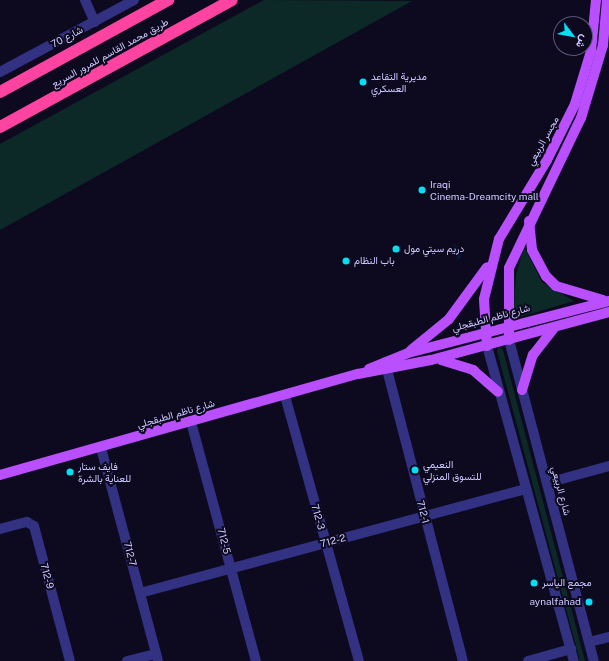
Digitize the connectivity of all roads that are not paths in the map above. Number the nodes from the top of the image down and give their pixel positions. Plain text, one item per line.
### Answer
1 (85, 0) edge
2 (134, 0) edge
3 (168, 0) edge
4 (232, 0) edge
5 (596, 0) edge
6 (607, 0) edge
7 (95, 22) junction
8 (0, 72) edge
9 (0, 92) edge
10 (0, 127) edge
11 (529, 220) junction
12 (499, 239) junction
13 (609, 301) edge
14 (609, 313) edge
15 (506, 326) junction
16 (554, 329) junction
17 (484, 332) junction
18 (509, 340) junction
19 (487, 346) junction
20 (408, 353) junction
21 (431, 360) junction
22 (385, 366) junction
23 (522, 390) junction
24 (498, 392) junction
25 (285, 396) junction
26 (191, 422) junction
27 (101, 448) junction
28 (609, 466) edge
29 (0, 474) edge
30 (547, 483) junction
31 (526, 489) junction
32 (424, 516) junction
33 (0, 529) edge
34 (326, 543) junction
35 (231, 568) junction
36 (140, 593) junction
37 (609, 637) edge
38 (589, 642) junction
39 (570, 649) junction
40 (157, 657) edge
41 (70, 661) edge
42 (127, 661) edge
43 (256, 661) edge
44 (359, 661) edge
45 (463, 661) edge
46 (528, 661) edge
47 (574, 661) edge
48 (594, 661) edge

1 - 7 street
2 - 7 street, شارع 70
3 - 9 highway, طريق محمد القاسم للمرور السريع
4 - 10 highway, طريق محمد القاسم للمرور السريع
5 - 12 main road, مجسر الربيعي
6 - 11 main road
7 - 8 street, شارع 70
11 - 13 main road
11 - 15 main road
12 - 17 main road, مجسر الربيعي
12 - 20 main road
13 - 15 main road, شارع ناظم الطبقجلي
14 - 16 main road, شارع ناظم الطبقجلي
15 - 17 main road, شارع ناظم الطبقجلي
15 - 18 main road, شارع الربيعي
16 - 18 main road, شارع ناظم الطبقجلي
16 - 23 main road
17 - 19 main road
17 - 20 main road, شارع ناظم الطبقجلي
18 - 19 main road, شارع ناظم الطبقجلي
18 - 23 street, شارع الربيعي
19 - 21 main road, شارع ناظم الطبقجلي
19 - 24 street
20 - 22 main road, شارع ناظم الطبقجلي
21 - 22 main road, شارع ناظم الطبقجلي
21 - 24 main road
22 - 25 main road, شارع ناظم الطبقجلي
22 - 32 street, 712-1
23 - 30 street, شارع الربيعي
24 - 31 street
25 - 26 main road, شارع ناظم الطبقجلي
25 - 34 street, 712-3
26 - 27 main road, شارع ناظم الطبقجلي
26 - 35 street, 712-5
27 - 29 main road, شارع ناظم الطبقجلي
27 - 36 street, 712-7
28 - 30 street
30 - 38 street, شارع الربيعي
31 - 32 street, 712-2
31 - 39 street
32 - 34 street, 712-2
32 - 45 street, 712-1
33 - 41 street, 712-9
34 - 35 street, 712-2
34 - 44 street, 712-3
35 - 36 street, 712-2
35 - 43 street, 712-5
36 - 40 street, 712-7
37 - 38 street
38 - 48 street, شارع الربيعي
39 - 46 street
39 - 47 street
40 - 42 street

